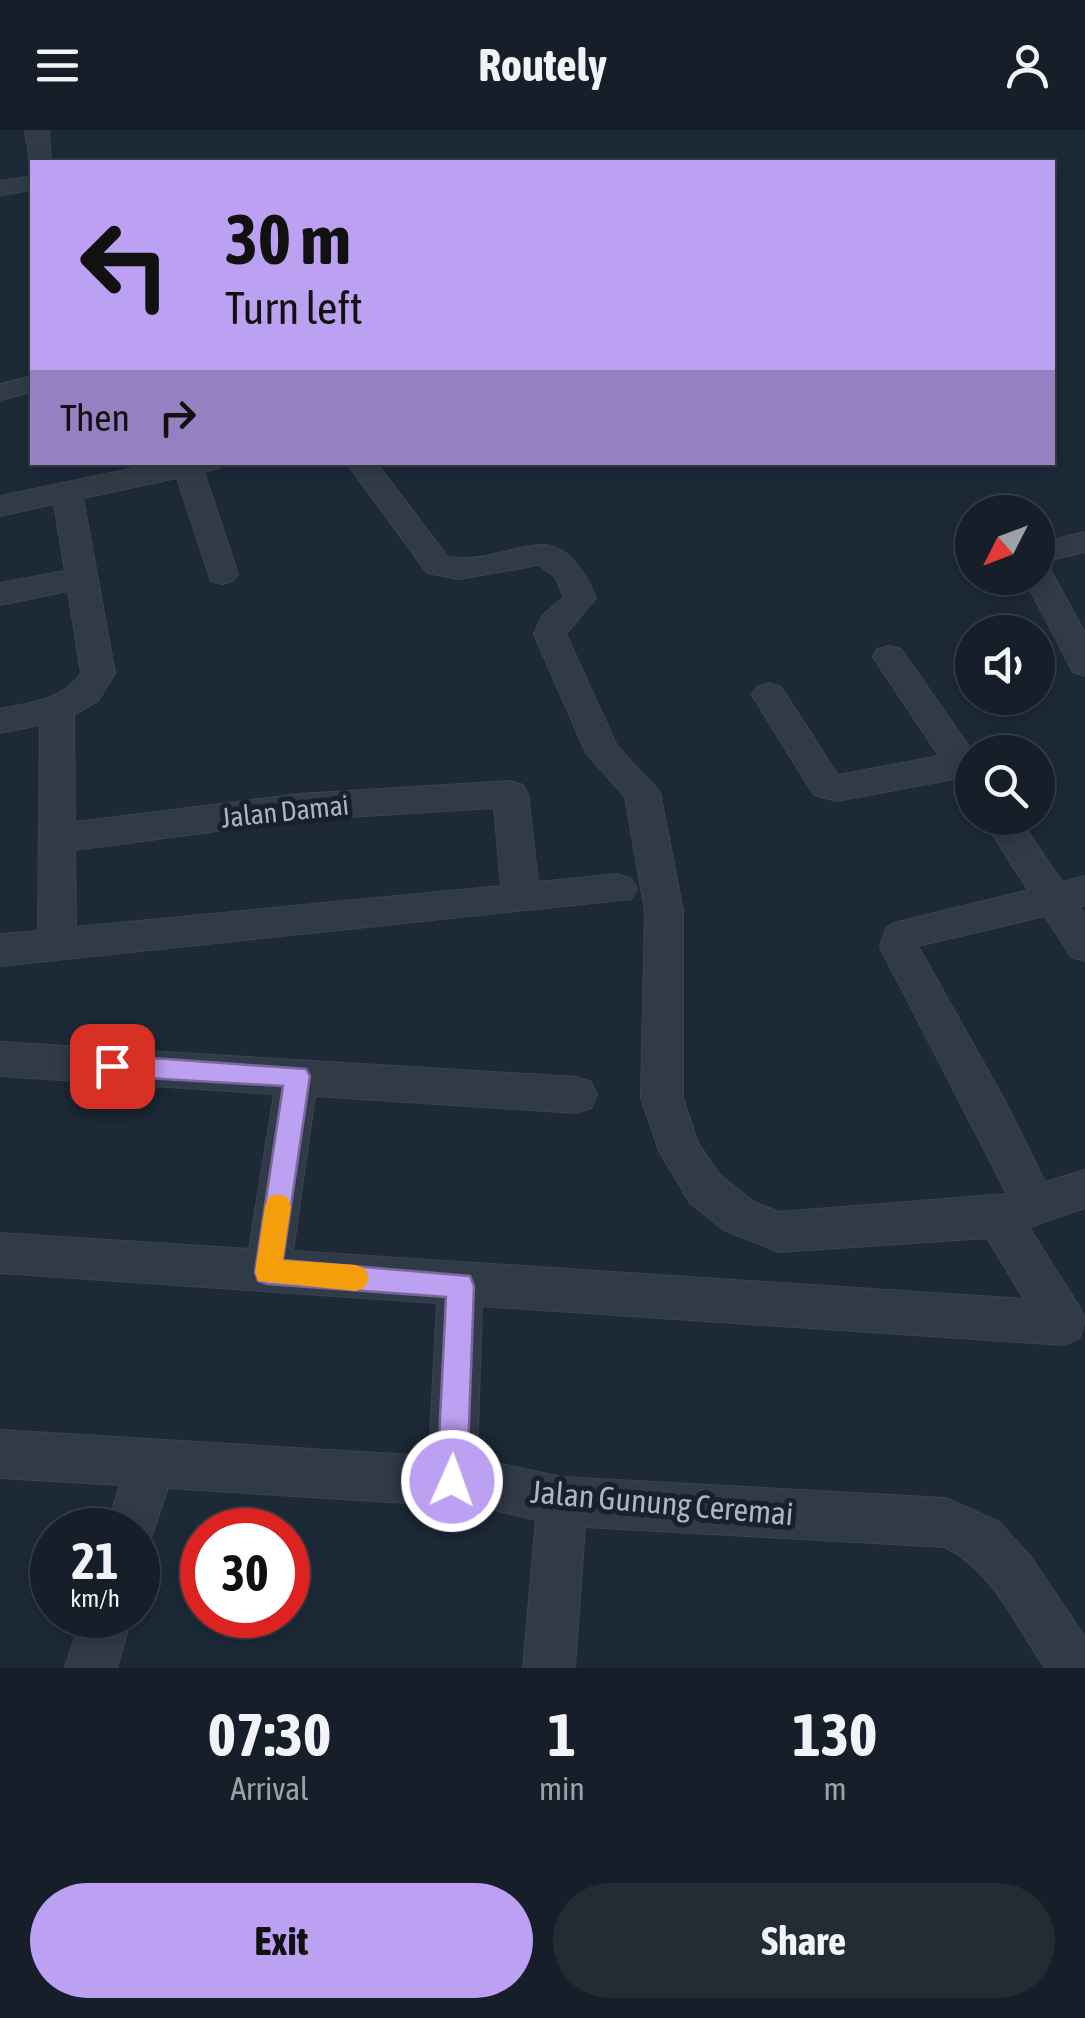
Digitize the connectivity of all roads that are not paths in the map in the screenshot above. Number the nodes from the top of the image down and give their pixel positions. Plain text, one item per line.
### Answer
1 (37, 130) edge
2 (39, 160) edge
3 (30, 183) edge
4 (0, 188) edge
5 (30, 384) edge
6 (0, 392) edge
7 (198, 465) edge
8 (362, 465) edge
9 (67, 492) junction
10 (0, 506) edge
11 (1085, 542) edge
12 (1055, 548) edge
13 (222, 574) dead end
14 (80, 578) junction
15 (0, 594) edge
16 (1050, 595) edge
17 (1083, 654) edge
18 (888, 658) dead end
19 (768, 695) dead end
20 (57, 709) junction
21 (0, 720) edge
22 (955, 753) edge
23 (955, 774) edge
24 (1016, 835) edge
25 (60, 838) junction
26 (618, 890) dead end
27 (1070, 894) edge
28 (521, 899) junction
29 (1085, 946) edge
30 (58, 947) junction
31 (0, 950) edge
32 (0, 1059) edge
33 (297, 1076) junction
34 (576, 1095) dead end
35 (1085, 1189) edge
36 (1015, 1211) junction
37 (0, 1253) edge
38 (268, 1272) junction
39 (460, 1286) junction
40 (1074, 1334) edge
41 (0, 1454) edge
42 (150, 1466) junction
43 (452, 1481) junction
44 (562, 1501) junction
45 (138, 1508) edge
46 (100, 1638) edge
47 (91, 1668) edge
48 (550, 1668) edge
49 (1076, 1668) edge

1 - 2 street
3 - 4 street
5 - 6 street
7 - 9 street
7 - 13 street
8 - 36 street
9 - 10 street
9 - 14 street
11 - 12 street
14 - 15 street
14 - 20 street
16 - 17 street
18 - 22 street
19 - 23 street
20 - 21 street
20 - 25 street
24 - 27 street
25 - 28 street, Jalan Damai
25 - 30 street
26 - 28 street
27 - 29 street
27 - 36 street
28 - 30 street
30 - 31 street
32 - 33 street
33 - 34 street
33 - 38 street
35 - 36 street
36 - 40 street
37 - 38 street
38 - 39 street
39 - 40 street
39 - 43 street
41 - 42 street, Jalan Gunung Ceremai
42 - 43 street, Jalan Gunung Ceremai
42 - 45 street
43 - 44 street, Jalan Gunung Ceremai
44 - 48 street
44 - 49 street, Jalan Gunung Ceremai
46 - 47 street

